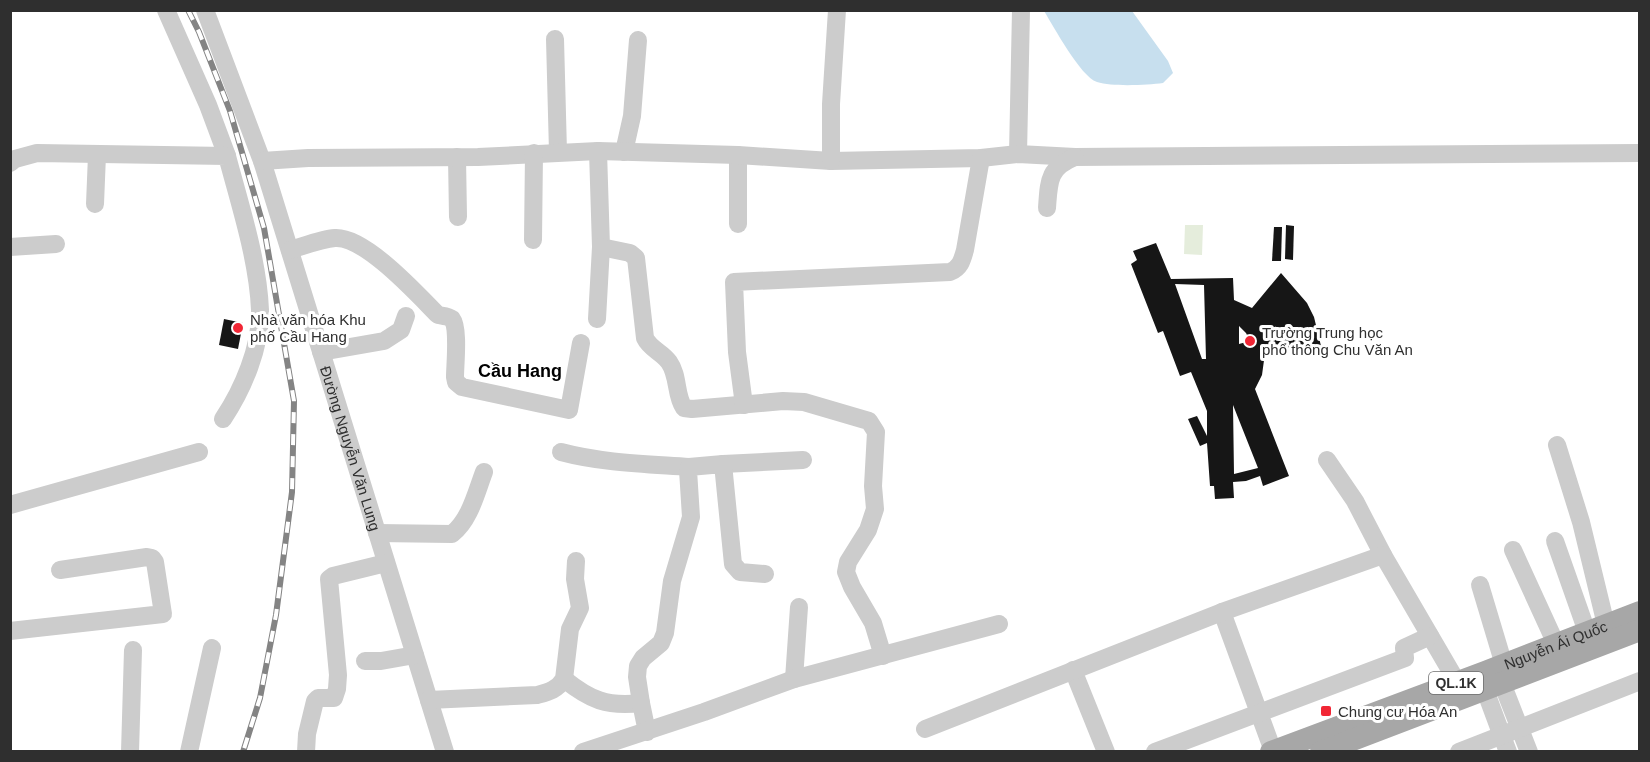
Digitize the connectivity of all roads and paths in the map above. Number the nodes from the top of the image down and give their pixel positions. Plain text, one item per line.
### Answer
1 (166, 10) edge
2 (205, 10) edge
3 (837, 10) edge
4 (1021, 10) edge
5 (555, 39) dead end
6 (638, 40) dead end
7 (598, 151) junction
8 (558, 152) junction
9 (624, 152) junction
10 (534, 153) junction
11 (1640, 153) edge
12 (1018, 154) junction
13 (97, 155) junction
14 (738, 155) junction
15 (227, 156) junction
16 (457, 157) junction
17 (1075, 157) junction
18 (981, 158) junction
19 (262, 161) junction
20 (831, 161) junction
21 (10, 163) edge
22 (95, 204) dead end
23 (1047, 208) dead end
24 (458, 217) dead end
25 (738, 224) dead end
26 (533, 240) dead end
27 (56, 244) dead end
28 (10, 247) edge
29 (602, 247) junction
30 (290, 250) junction
31 (406, 316) dead end
32 (597, 318) dead end
33 (580, 343) dead end
34 (321, 352) junction
35 (744, 405) junction
36 (223, 418) dead end
37 (1557, 446) dead end
38 (199, 452) dead end
39 (561, 452) dead end
40 (803, 460) dead end
41 (1327, 460) dead end
42 (723, 464) junction
43 (690, 466) junction
44 (484, 472) dead end
45 (10, 505) edge
46 (377, 532) junction
47 (1556, 541) dead end
48 (1513, 550) dead end
49 (1383, 555) junction
50 (576, 561) dead end
51 (386, 563) junction
52 (60, 570) dead end
53 (765, 574) dead end
54 (1480, 585) dead end
55 (799, 607) dead end
56 (1222, 612) junction
57 (1640, 612) edge
58 (999, 624) dead end
59 (1597, 628) junction
60 (1640, 630) edge
61 (10, 631) edge
62 (1430, 636) junction
63 (1556, 644) junction
64 (212, 648) dead end
65 (133, 650) dead end
66 (415, 656) junction
67 (883, 656) junction
68 (365, 661) dead end
69 (1073, 670) junction
70 (564, 679) junction
71 (794, 679) junction
72 (1497, 679) junction
73 (1640, 681) edge
74 (1457, 682) junction
75 (429, 700) junction
76 (640, 704) junction
77 (1259, 712) junction
78 (1520, 728) junction
79 (925, 729) dead end
80 (647, 732) junction
81 (1505, 743) edge
82 (1334, 749) edge
83 (1272, 751) edge
84 (130, 752) edge
85 (189, 752) edge
86 (306, 752) edge
87 (445, 752) edge
88 (584, 752) edge
89 (1106, 752) edge
90 (1155, 752) edge
91 (1459, 752) edge
92 (1529, 752) edge

1 - 15 street
2 - 19 street, Đường Nguyễn Văn Lung
3 - 20 street
4 - 12 street
5 - 8 street
6 - 9 street
7 - 8 street
7 - 9 street
7 - 29 street
8 - 10 street
9 - 14 street
10 - 16 street
10 - 26 street
11 - 17 street
12 - 17 street
12 - 18 street
13 - 15 street
13 - 21 street
13 - 22 street
14 - 20 street
14 - 25 street
15 - 36 street
16 - 19 street
16 - 24 street
17 - 23 street
18 - 20 street
18 - 35 street
19 - 30 street, Đường Nguyễn Văn Lung
27 - 28 street
29 - 32 street
29 - 35 street
30 - 33 street
30 - 34 street, Đường Nguyễn Văn Lung
31 - 34 street
34 - 46 street, Đường Nguyễn Văn Lung
35 - 67 street
37 - 59 street
38 - 45 street
39 - 43 street
40 - 42 street
41 - 49 street
42 - 43 street
42 - 53 street
43 - 76 street
44 - 46 street
46 - 51 street, Đường Nguyễn Văn Lung
47 - 59 street
48 - 63 street
49 - 56 street
49 - 62 street
50 - 70 street
51 - 66 street, Đường Nguyễn Văn Lung
51 - 86 street
52 - 61 street
54 - 72 street
55 - 71 street
56 - 69 street
56 - 77 street
57 - 59 main road, Nguyễn Ái Quốc / QL.1K
58 - 67 street
59 - 63 main road, Nguyễn Ái Quốc / QL.1K
60 - 72 main road, Nguyễn Ái Quốc / QL.1K
62 - 74 street
62 - 77 street
63 - 72 main road, Nguyễn Ái Quốc / QL.1K
64 - 85 street
65 - 84 street
66 - 68 street
66 - 75 street, Đường Nguyễn Văn Lung
67 - 71 street
69 - 79 street
69 - 89 street
70 - 75 street
70 - 76 street
71 - 80 street
72 - 74 main road, Nguyễn Ái Quốc / QL.1K
72 - 78 street
72 - 81 street
72 - 82 main road, Nguyễn Ái Quốc / QL.1K
73 - 78 street
74 - 83 main road, Nguyễn Ái Quốc / QL.1K
75 - 87 street, Đường Nguyễn Văn Lung
76 - 80 street
77 - 83 street
77 - 90 street
78 - 81 street
78 - 92 street
80 - 88 street
81 - 91 street

